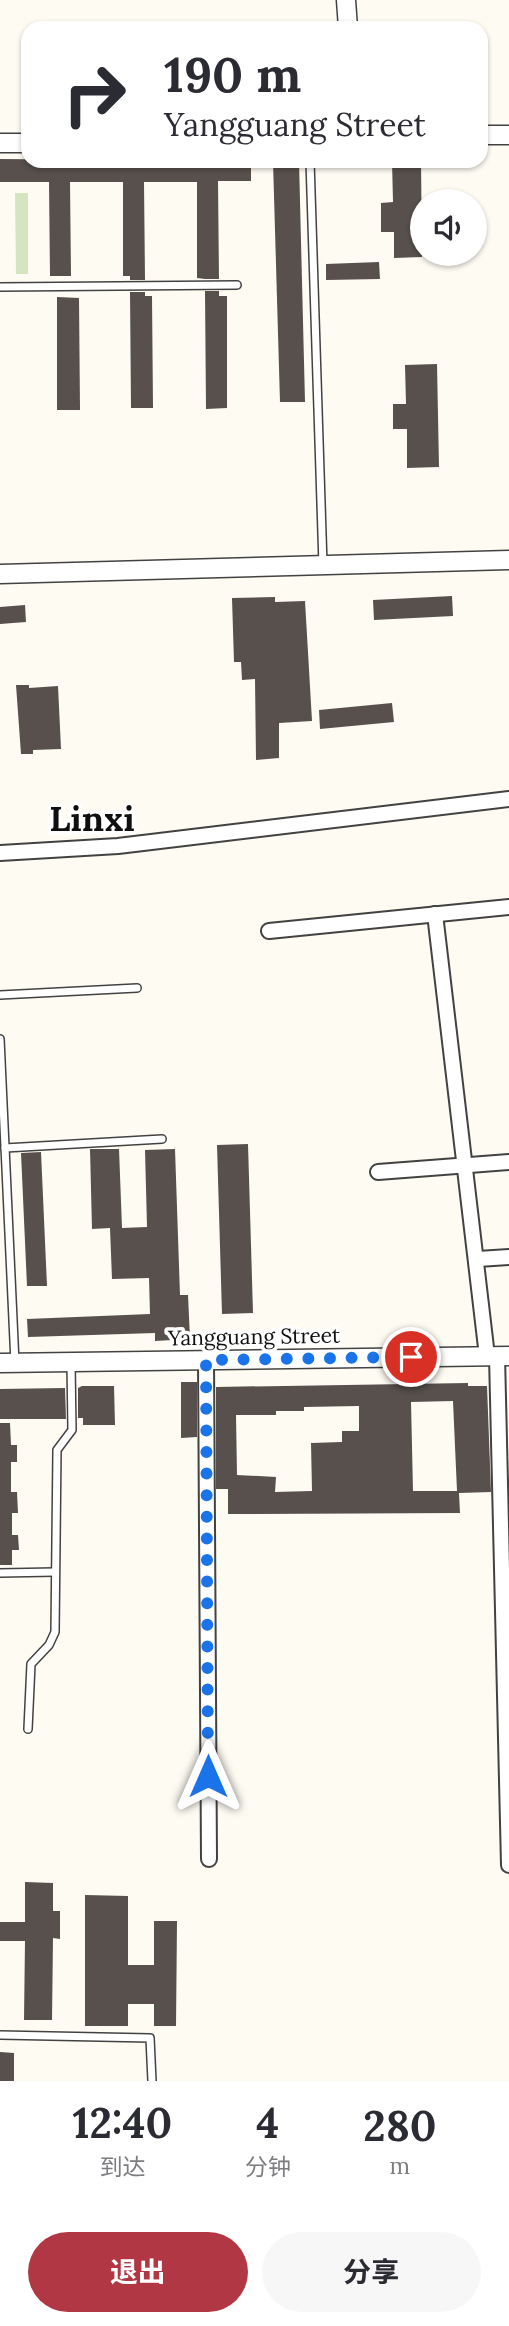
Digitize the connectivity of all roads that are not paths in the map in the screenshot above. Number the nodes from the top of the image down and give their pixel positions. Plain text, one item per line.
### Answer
1 (346, 0) edge
2 (348, 21) edge
3 (488, 135) edge
4 (509, 135) edge
5 (0, 143) edge
6 (21, 143) edge
7 (310, 168) edge
8 (237, 285) dead end
9 (0, 287) edge
10 (509, 560) edge
11 (323, 565) junction
12 (0, 574) edge
13 (509, 799) edge
14 (0, 853) edge
15 (509, 907) edge
16 (435, 914) junction
17 (269, 931) dead end
18 (137, 988) dead end
19 (0, 995) edge
20 (0, 1039) edge
21 (162, 1139) dead end
22 (5, 1148) junction
23 (509, 1162) edge
24 (466, 1166) junction
25 (378, 1172) dead end
26 (509, 1256) edge
27 (478, 1259) junction
28 (498, 1356) edge
29 (206, 1360) junction
30 (71, 1362) junction
31 (8, 1363) edge
32 (55, 1572) junction
33 (0, 1573) edge
34 (28, 1729) dead end
35 (509, 1842) edge
36 (209, 1859) dead end
37 (509, 1865) edge
38 (0, 2035) edge
39 (152, 2081) edge

1 - 2 street
3 - 4 street
5 - 6 street
7 - 11 lane
8 - 9 lane
10 - 11 street
11 - 12 street
13 - 14 street
15 - 16 street
16 - 17 street
16 - 24 street
18 - 19 lane
20 - 22 lane
21 - 22 lane
22 - 31 lane
23 - 24 street
24 - 25 street
24 - 27 street
26 - 27 street
27 - 28 street
28 - 29 street, Yangguang Street
28 - 35 street
29 - 30 street, Yangguang Street
29 - 36 street
30 - 31 street, Yangguang Street
30 - 32 lane
32 - 33 lane
32 - 34 lane
35 - 37 street
38 - 39 lane

